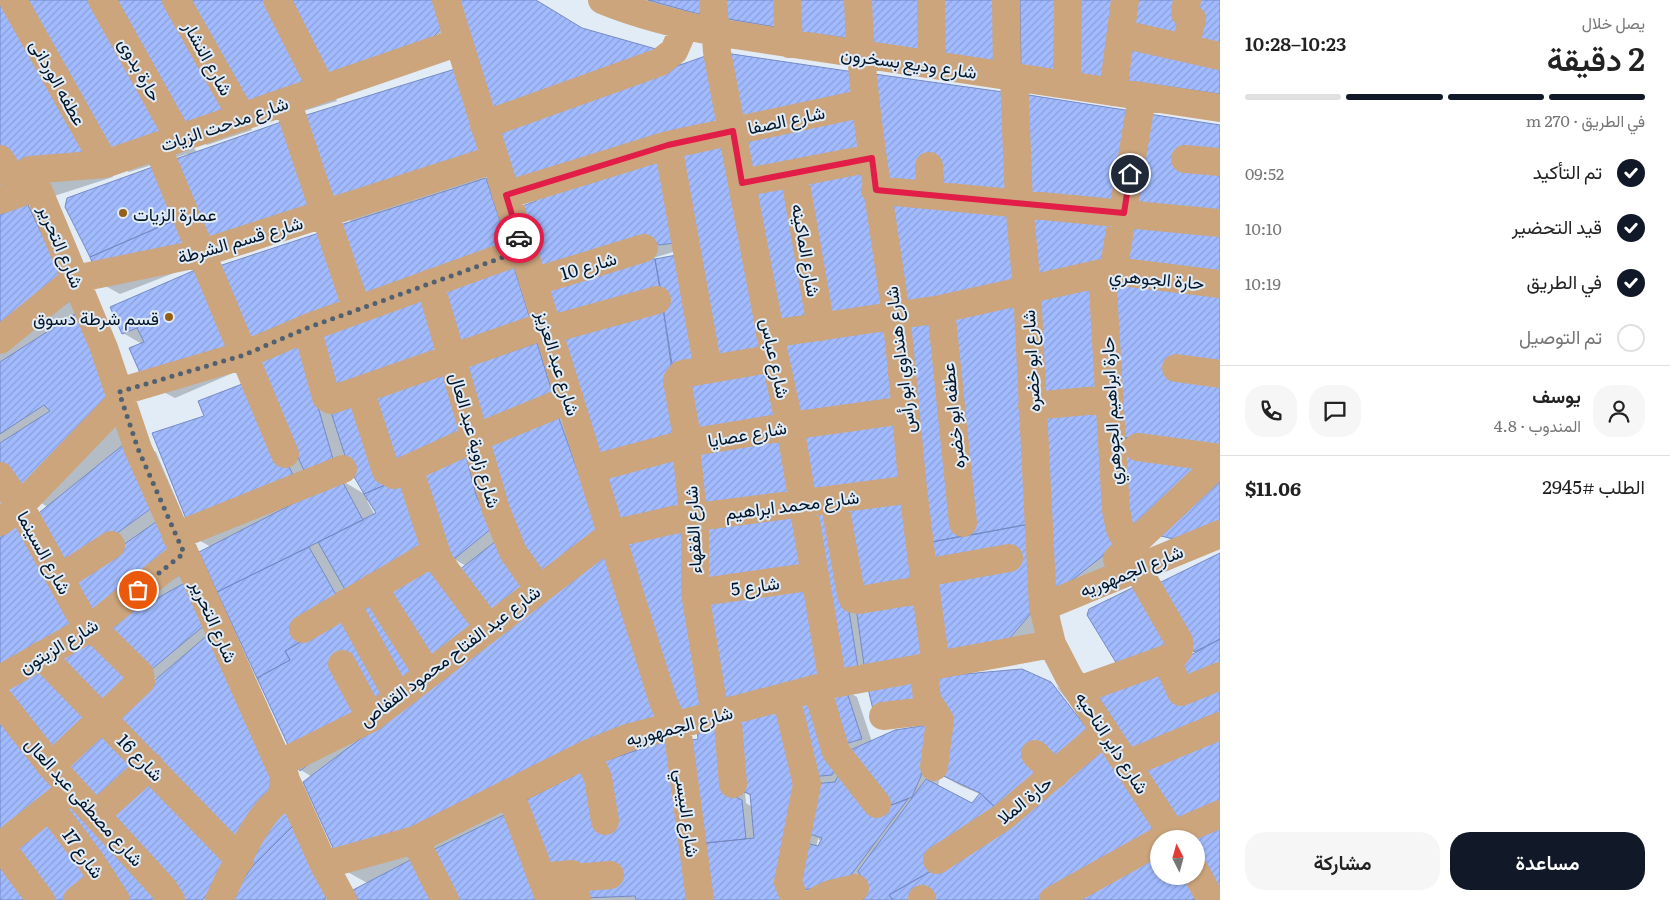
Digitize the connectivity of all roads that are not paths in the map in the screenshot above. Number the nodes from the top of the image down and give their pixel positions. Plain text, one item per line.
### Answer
1 (13, 0) edge
2 (102, 0) edge
3 (176, 0) edge
4 (277, 0) edge
5 (446, 0) edge
6 (713, 0) edge
7 (787, 0) edge
8 (858, 0) edge
9 (931, 0) edge
10 (1006, 0) edge
11 (1068, 0) edge
12 (1125, 0) edge
13 (1187, 0) edge
14 (614, 2) edge
15 (685, 26) junction
16 (715, 32) junction
17 (1122, 34) junction
18 (459, 42) junction
19 (789, 44) junction
20 (1185, 48) junction
21 (860, 54) junction
22 (1220, 56) edge
23 (932, 65) junction
24 (1010, 77) junction
25 (1067, 85) junction
26 (322, 89) junction
27 (1113, 92) junction
28 (1142, 97) junction
29 (288, 101) junction
30 (865, 103) junction
31 (1220, 108) edge
32 (242, 117) junction
33 (484, 125) junction
34 (733, 131) junction
35 (168, 142) junction
36 (668, 145) junction
37 (0, 158) edge
38 (872, 158) junction
39 (495, 159) junction
40 (1186, 159) dead end
41 (1220, 162) edge
42 (105, 164) junction
43 (929, 166) dead end
44 (794, 173) junction
45 (742, 183) junction
46 (18, 187) edge
47 (876, 190) junction
48 (506, 195) junction
49 (932, 195) junction
50 (1018, 203) junction
51 (1124, 213) junction
52 (325, 214) junction
53 (1220, 223) edge
54 (644, 248) dead end
55 (523, 250) junction
56 (202, 253) junction
57 (1107, 272) junction
58 (75, 279) junction
59 (533, 282) junction
60 (430, 283) junction
61 (1220, 284) edge
62 (1027, 289) junction
63 (657, 300) dead end
64 (941, 309) junction
65 (357, 310) junction
66 (896, 316) junction
67 (821, 327) junction
68 (307, 328) junction
69 (547, 328) junction
70 (0, 340) edge
71 (773, 346) junction
72 (244, 355) junction
73 (452, 358) junction
74 (1176, 368) dead end
75 (708, 369) junction
76 (1220, 374) edge
77 (360, 390) junction
78 (120, 396) junction
79 (1110, 398) junction
80 (570, 399) junction
81 (1032, 406) junction
82 (905, 410) junction
83 (790, 426) junction
84 (475, 438) junction
85 (688, 443) junction
86 (1138, 447) dead end
87 (285, 454) dead end
88 (1220, 458) edge
89 (1220, 462) edge
90 (409, 468) junction
91 (343, 469) dead end
92 (591, 469) junction
93 (0, 476) edge
94 (913, 489) junction
95 (834, 499) junction
96 (803, 503) junction
97 (10, 514) edge
98 (694, 517) junction
99 (964, 523) dead end
100 (612, 534) junction
101 (1220, 534) edge
102 (180, 544) junction
103 (111, 545) dead end
104 (434, 552) junction
105 (1133, 557) junction
106 (1009, 558) dead end
107 (815, 576) junction
108 (60, 578) junction
109 (925, 581) junction
110 (373, 587) junction
111 (539, 589) junction
112 (695, 593) junction
113 (346, 603) junction
114 (1043, 607) junction
115 (90, 628) junction
116 (489, 628) junction
117 (303, 629) dead end
118 (1052, 644) junction
119 (42, 655) junction
120 (1166, 659) junction
121 (342, 664) dead end
122 (930, 666) junction
123 (428, 674) junction
124 (1220, 676) edge
125 (0, 679) edge
126 (825, 686) junction
127 (1078, 690) junction
128 (786, 696) junction
129 (398, 697) junction
130 (0, 701) edge
131 (934, 710) junction
132 (721, 713) junction
133 (884, 716) dead end
134 (104, 718) junction
135 (371, 718) junction
136 (674, 726) junction
137 (1220, 726) edge
138 (1105, 731) junction
139 (587, 754) junction
140 (1035, 754) dead end
141 (1127, 764) junction
142 (52, 766) junction
143 (150, 766) junction
144 (934, 767) dead end
145 (282, 770) junction
146 (1055, 774) junction
147 (733, 784) dead end
148 (72, 789) junction
149 (510, 793) junction
150 (877, 804) dead end
151 (50, 807) junction
152 (1220, 814) edge
153 (96, 815) junction
154 (605, 821) dead end
155 (1163, 830) edge
156 (1185, 830) edge
157 (415, 840) junction
158 (0, 846) edge
159 (1150, 847) edge
160 (240, 860) junction
161 (937, 860) dead end
162 (610, 875) dead end
163 (330, 885) edge
164 (1202, 885) edge
165 (855, 888) dead end
166 (546, 889) edge
167 (575, 889) edge
168 (110, 890) edge
169 (41, 900) edge
170 (77, 900) edge
171 (171, 900) edge
172 (219, 900) edge
173 (445, 900) edge
174 (700, 900) edge
175 (796, 900) edge
176 (818, 900) edge
177 (1052, 900) edge
178 (1210, 900) edge

1 - 42 street, عطفه الوردانى
2 - 35 street, حارة بدوى
3 - 32 street, شارع النشار
4 - 26 street
5 - 18 street, شارع عبد العزيز
6 - 16 street, شارع عباس
7 - 19 street
8 - 21 street, شارع هنداوي ابو رأس
9 - 23 street
10 - 24 street, شارع ابو خضره
11 - 25 street
12 - 17 street
13 - 20 street
14 - 15 street, شارع وديع بسخرون
15 - 16 street, شارع وديع بسخرون
15 - 33 street
16 - 19 street, شارع وديع بسخرون
16 - 34 street, شارع عباس
17 - 20 street
17 - 27 street
18 - 26 street, شارع مدحت الزيات
18 - 33 street, شارع عبد العزيز
19 - 21 street, شارع وديع بسخرون
20 - 22 street
21 - 23 street, شارع وديع بسخرون
21 - 30 street, شارع هنداوي ابو رأس
23 - 24 street, شارع وديع بسخرون
24 - 25 street, شارع وديع بسخرون
24 - 50 street, شارع ابو خضره
25 - 27 street, شارع وديع بسخرون
26 - 29 street, شارع مدحت الزيات
27 - 28 street, شارع وديع بسخرون
28 - 31 street, شارع وديع بسخرون
28 - 51 street, حارة ابراهيم الجوهري
29 - 32 street, شارع مدحت الزيات
29 - 52 street
30 - 34 street, شارع الصفا
30 - 38 street, شارع هنداوي ابو رأس
32 - 35 street, شارع مدحت الزيات
33 - 39 street, شارع عبد العزيز
34 - 36 street, شارع الصفا
34 - 45 street, شارع عباس
35 - 42 street, شارع مدحت الزيات
35 - 56 street, حارة بدوى
36 - 48 street, شارع الصفا
36 - 75 street
37 - 46 street, شارع التحرير
38 - 44 street
38 - 47 street, شارع هنداوي ابو رأس
39 - 48 street, شارع عبد العزيز
39 - 52 street, شارع قسم الشرطة
40 - 41 street
42 - 46 street, شارع مدحت الزيات
43 - 49 street
44 - 45 street
44 - 67 street, شارع الماكينه
45 - 71 street, شارع عباس
46 - 58 street, شارع التحرير
47 - 49 street
47 - 66 street, شارع هنداوي ابو رأس
48 - 55 street, شارع عبد العزيز
49 - 50 street
50 - 51 street
50 - 62 street, شارع ابو خضره
51 - 53 street
51 - 57 street, حارة ابراهيم الجوهري
52 - 56 street, شارع قسم الشرطة
52 - 65 street
54 - 59 street, شارع 10
55 - 59 street, شارع عبد العزيز
55 - 60 street
56 - 58 street, شارع قسم الشرطة
56 - 72 street, حارة بدوى
57 - 61 street, حارة الجوهري
57 - 62 street, حارة الجوهري
57 - 79 street, حارة ابراهيم الجوهري
58 - 70 street, شارع قسم الشرطة
58 - 78 street, شارع التحرير
59 - 69 street, شارع عبد العزيز
60 - 65 street
60 - 73 street, شارع زاوية عبد العال
62 - 64 street, حارة الجوهري
62 - 81 street, شارع ابو خضره
63 - 69 street
64 - 66 street, حارة الجوهري
64 - 99 street, عطفه ابو خضره
65 - 68 street
66 - 67 street, حارة الجوهري
66 - 82 street, شارع هنداوي ابو رأس
67 - 71 street, حارة الجوهري
68 - 72 street
68 - 77 street
69 - 73 street
69 - 80 street, شارع عبد العزيز
71 - 75 street, شارع الفقهاء
71 - 83 street, شارع عباس
72 - 78 street
72 - 87 street, حارة بدوى
73 - 77 street
73 - 84 street, شارع زاوية عبد العال
74 - 76 street
75 - 85 street, شارع الفقهاء
77 - 90 street
78 - 97 street
78 - 102 street, شارع التحرير
79 - 81 street
79 - 105 street, حارة ابراهيم الجوهري
80 - 84 street
80 - 92 street, شارع عبد العزيز
81 - 114 street, شارع ابو خضره
82 - 83 street, شارع عصايا
82 - 94 street, شارع هنداوي ابو رأس
83 - 85 street, شارع عصايا
83 - 96 street, شارع عباس
84 - 90 street
84 - 111 street, شارع زاوية عبد العال
85 - 92 street, شارع عصايا
85 - 98 street, شارع الفقهاء
86 - 88 street
89 - 105 street
90 - 104 street
91 - 102 street, شارع الزيتون
92 - 100 street, شارع عبد العزيز
93 - 97 street, شارع السينما
94 - 95 street, شارع محمد ابراهيم
94 - 109 street, شارع هنداوي ابو رأس
95 - 96 street, شارع محمد ابراهيم
95 - 109 street
96 - 98 street, شارع محمد ابراهيم
96 - 107 street, شارع عباس
97 - 108 street, شارع السينما
98 - 100 street, شارع محمد ابراهيم
98 - 112 street, شارع الفقهاء
100 - 111 street, شارع عبد الفتاح محمود القفاص
100 - 136 street, شارع عبد العزيز
101 - 105 street, شارع الجمهوريه
102 - 115 street, شارع الزيتون
102 - 145 street, شارع التحرير
103 - 108 street
104 - 110 street
104 - 116 street
105 - 114 street, شارع الجمهوريه
105 - 120 street, حارة ابراهيم الجوهري
106 - 109 street
107 - 112 street, شارع 5
107 - 126 street, شارع عباس
108 - 115 street, شارع السينما
109 - 122 street, شارع هنداوي ابو رأس
110 - 113 street
110 - 123 street
111 - 116 street, شارع عبد الفتاح محمود القفاص
112 - 132 street, شارع الفقهاء
113 - 117 street
113 - 129 street
114 - 118 street, شارع ابو خضره
115 - 119 street, شارع الزيتون
115 - 134 street, شارع السينما
116 - 123 street, شارع عبد الفتاح محمود القفاص
118 - 122 street, شارع الجمهوريه
118 - 127 street, شارع داير الناحيه
119 - 125 street, شارع الزيتون
119 - 134 street, شارع 16
120 - 124 street
120 - 127 street
121 - 135 street
122 - 126 street, شارع الجمهوريه
122 - 131 street, شارع هنداوي ابو رأس
123 - 129 street, شارع عبد الفتاح محمود القفاص
126 - 128 street, شارع الجمهوريه
126 - 150 street, شارع عباس
127 - 138 street, شارع داير الناحيه
128 - 132 street, شارع الجمهوريه
128 - 175 street
129 - 135 street, شارع عبد الفتاح محمود القفاص
130 - 142 street, شارع مصطفى عبد العال
131 - 133 street
131 - 144 street, شارع هنداوي ابو رأس
132 - 136 street, شارع الجمهوريه
132 - 147 street, شارع الفقهاء
134 - 142 street
134 - 143 street, شارع 16
135 - 145 street, شارع عبد الفتاح محمود القفاص
136 - 139 street, شارع الجمهوريه
136 - 174 street, شارع البيسي
137 - 141 street
138 - 141 street, شارع داير الناحيه
138 - 146 street, حارة الملا
139 - 149 street, شارع الجمهوريه
139 - 154 street
140 - 146 street
141 - 155 street, شارع داير الناحيه
142 - 148 street, شارع مصطفى عبد العال
143 - 153 street
143 - 160 street, شارع 16
145 - 160 street
145 - 163 street, شارع التحرير
146 - 161 street, حارة الملا
148 - 151 street
148 - 153 street, شارع مصطفى عبد العال
149 - 157 street, شارع الجمهوريه
149 - 166 street
151 - 158 street
151 - 168 street, شارع 17
152 - 156 street
153 - 171 street, شارع مصطفى عبد العال
157 - 163 street, شارع الجمهوريه
157 - 173 street
158 - 169 street
159 - 177 street
160 - 172 street
162 - 167 street
164 - 178 street
165 - 176 street
166 - 167 street
168 - 170 street

